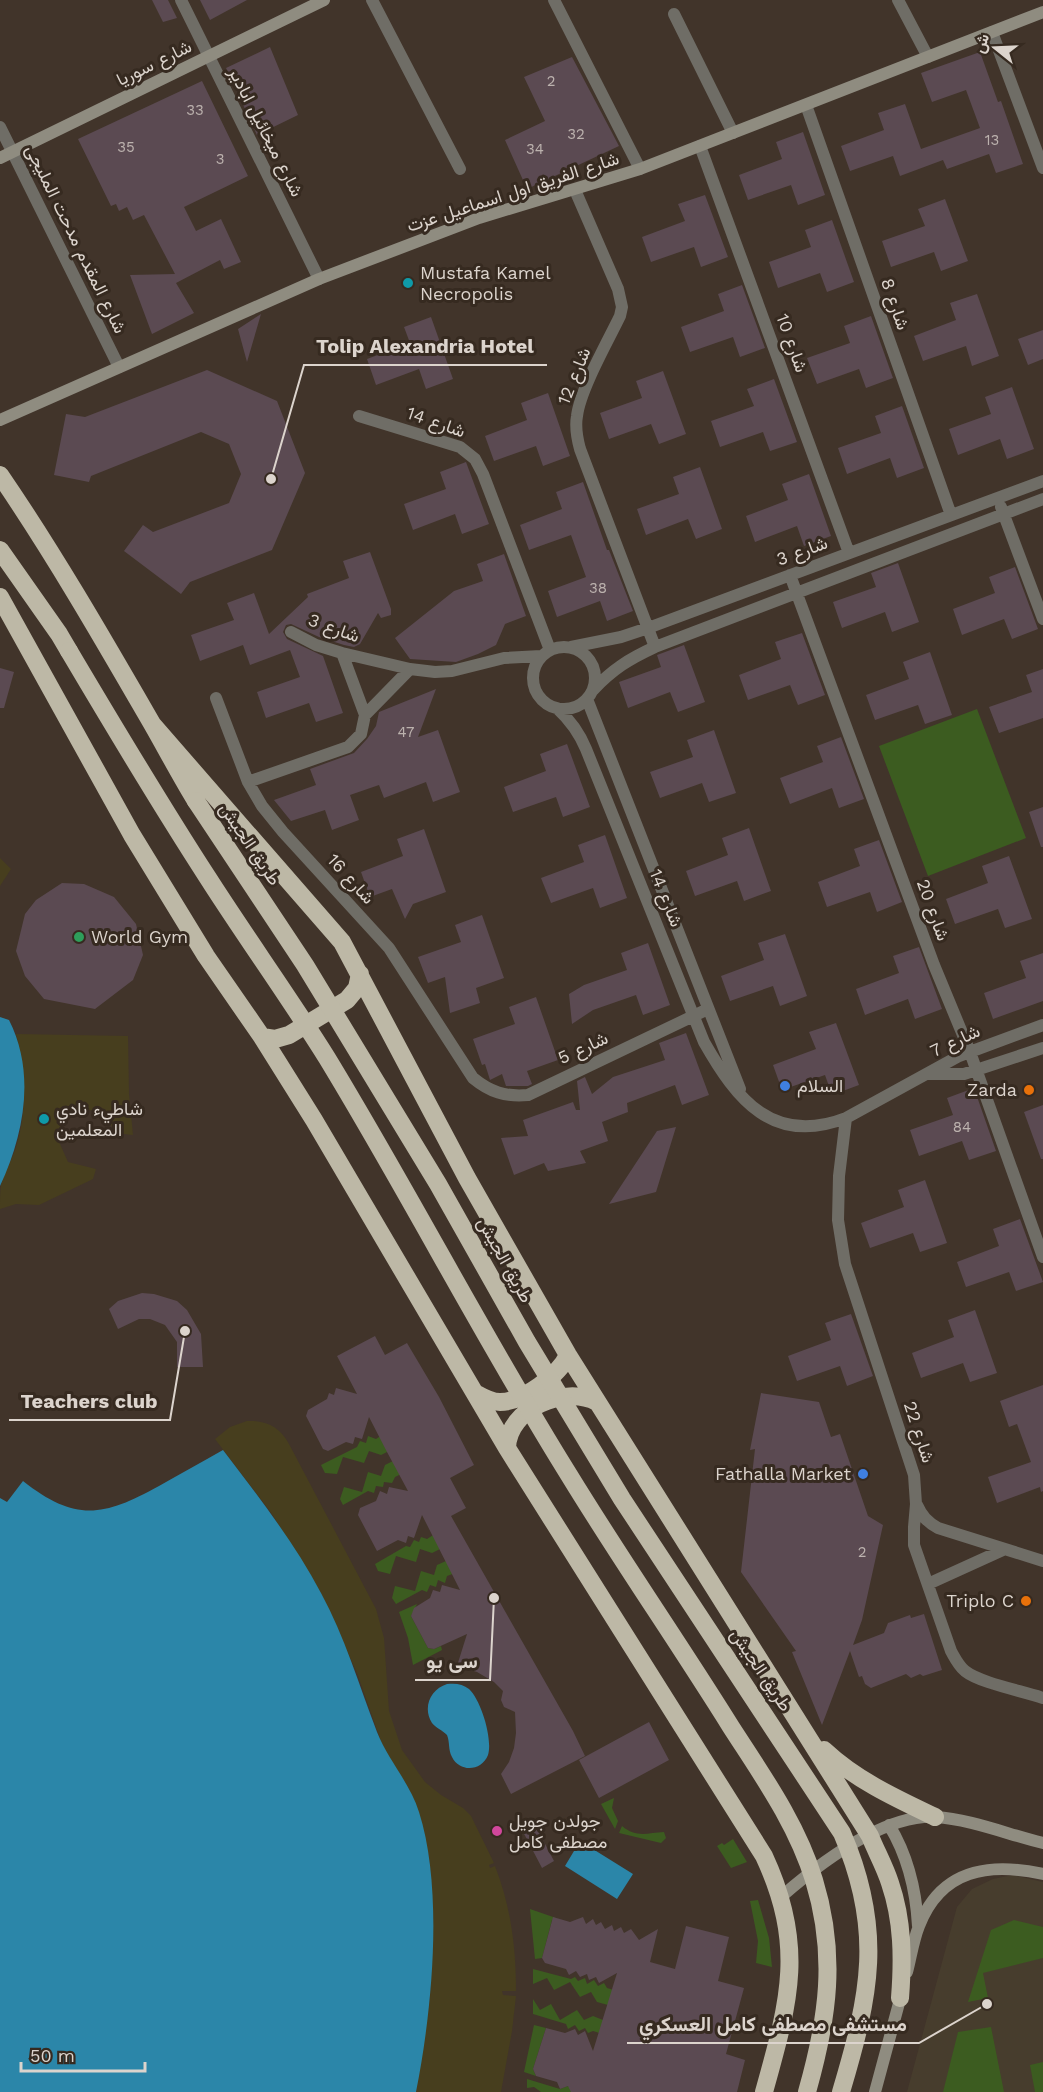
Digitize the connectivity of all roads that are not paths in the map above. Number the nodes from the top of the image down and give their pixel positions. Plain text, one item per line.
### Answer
1 (181, 0) edge
2 (324, 0) edge
3 (372, 0) edge
4 (554, 0) edge
5 (898, 0) edge
6 (1043, 12) edge
7 (674, 14) dead end
8 (992, 32) junction
9 (208, 57) junction
10 (928, 57) junction
11 (806, 105) junction
12 (0, 127) edge
13 (733, 133) junction
14 (700, 146) junction
15 (13, 152) junction
16 (0, 159) edge
17 (1043, 168) edge
18 (460, 169) dead end
19 (640, 169) junction
20 (575, 190) junction
21 (319, 279) junction
22 (119, 367) junction
23 (359, 416) dead end
24 (0, 420) edge
25 (0, 475) edge
26 (1043, 481) edge
27 (998, 498) junction
28 (1043, 499) edge
29 (1004, 513) junction
30 (951, 515) junction
31 (0, 550) edge
32 (849, 553) junction
33 (790, 575) junction
34 (796, 592) junction
35 (0, 597) edge
36 (1043, 619) edge
37 (648, 628) junction
38 (291, 632) dead end
39 (571, 647) junction
40 (655, 647) junction
41 (342, 653) junction
42 (545, 653) junction
43 (410, 669) junction
44 (590, 694) junction
45 (216, 698) dead end
46 (557, 708) junction
47 (365, 715) junction
48 (152, 724) junction
49 (248, 782) junction
50 (360, 974) junction
51 (708, 1009) junction
52 (694, 1016) junction
53 (1043, 1025) edge
54 (262, 1037) junction
55 (1043, 1048) edge
56 (970, 1052) junction
57 (976, 1072) junction
58 (928, 1074) junction
59 (473, 1078) joint
60 (744, 1101) junction
61 (846, 1119) junction
62 (1043, 1257) edge
63 (568, 1355) junction
64 (477, 1394) junction
65 (597, 1402) junction
66 (507, 1448) junction
67 (916, 1504) junction
68 (1005, 1549) junction
69 (1043, 1561) edge
70 (928, 1584) junction
71 (1043, 1698) edge
72 (804, 1730) junction
73 (934, 1817) junction
74 (889, 1825) junction
75 (870, 1836) junction
76 (1043, 1843) edge
77 (1043, 1874) edge
78 (781, 1898) junction
79 (918, 1927) junction
80 (900, 1998) junction
81 (764, 2092) edge
82 (807, 2092) edge
83 (841, 2092) edge
84 (875, 2092) edge

1 - 9 street, شارع ميخائيل ابادير
2 - 9 street, شارع سوريا
3 - 18 street
4 - 19 street
5 - 10 street
6 - 8 street, شارع الفريق اول اسماعيل عزت
7 - 13 street
8 - 10 street, شارع الفريق اول اسماعيل عزت
8 - 17 street
9 - 15 street, شارع سوريا
9 - 21 street, شارع ميخائيل ابادير
10 - 11 street, شارع الفريق اول اسماعيل عزت
11 - 13 street, شارع الفريق اول اسماعيل عزت
11 - 30 street, شارع 8
12 - 15 street, شارع المقدم مدحت المليجى
13 - 14 street, شارع الفريق اول اسماعيل عزت
14 - 19 street, شارع الفريق اول اسماعيل عزت
14 - 32 street, شارع 10
15 - 16 street, شارع سوريا
15 - 22 street, شارع المقدم مدحت المليجى
19 - 20 street, شارع الفريق اول اسماعيل عزت
20 - 21 street, شارع الفريق اول اسماعيل عزت
20 - 37 street, شارع 12
21 - 22 street, شارع الفريق اول اسماعيل عزت
22 - 24 street, شارع الفريق اول اسماعيل عزت
23 - 42 street, شارع 14
25 - 48 highway, طريق الجيش
26 - 27 street, شارع 3
27 - 29 street
27 - 30 street, شارع 3
28 - 29 street, شارع 3
29 - 34 street, شارع 3
29 - 36 street
30 - 32 street, شارع 3
31 - 82 highway, bridge
32 - 33 street, شارع 3
33 - 34 street, شارع 20
33 - 37 street, شارع 3
34 - 40 street, شارع 3
34 - 56 street, شارع 20
35 - 54 highway
37 - 39 street, شارع 3
37 - 40 street, شارع 12
38 - 41 street, شارع 3
39 - 42 street
39 - 44 street
40 - 44 street, شارع 3
41 - 43 street, شارع 3
41 - 47 street
42 - 43 street, شارع 3
42 - 46 street
43 - 47 street
44 - 46 street
44 - 51 street, شارع 14
45 - 49 street, شارع 16
46 - 52 street, شارع 14
47 - 49 street
48 - 50 highway
48 - 83 highway, طريق الجيش, bridge
49 - 59 street, شارع 16
50 - 54 highway
50 - 63 highway
51 - 52 street, شارع 5
51 - 60 street, شارع 14
52 - 59 street, شارع 5
52 - 60 street, شارع 14
53 - 56 street, شارع 7
54 - 64 highway
55 - 57 street, شارع 7
56 - 57 street, شارع 20
56 - 58 street, شارع 7
57 - 58 street, شارع 7
57 - 62 street, شارع 20
58 - 61 street, شارع 14
60 - 61 street, شارع 14
61 - 67 street, شارع 22
63 - 64 highway
63 - 65 highway
64 - 66 highway
65 - 66 highway
65 - 72 highway
66 - 78 highway
67 - 68 street
67 - 70 street, شارع 22
68 - 69 street
68 - 70 street
70 - 71 street, شارع 22
72 - 73 highway
72 - 75 highway
73 - 74 street
73 - 76 street
74 - 75 street
74 - 79 street
75 - 78 street
75 - 80 highway
77 - 79 street
78 - 81 highway
79 - 80 street
80 - 84 street

